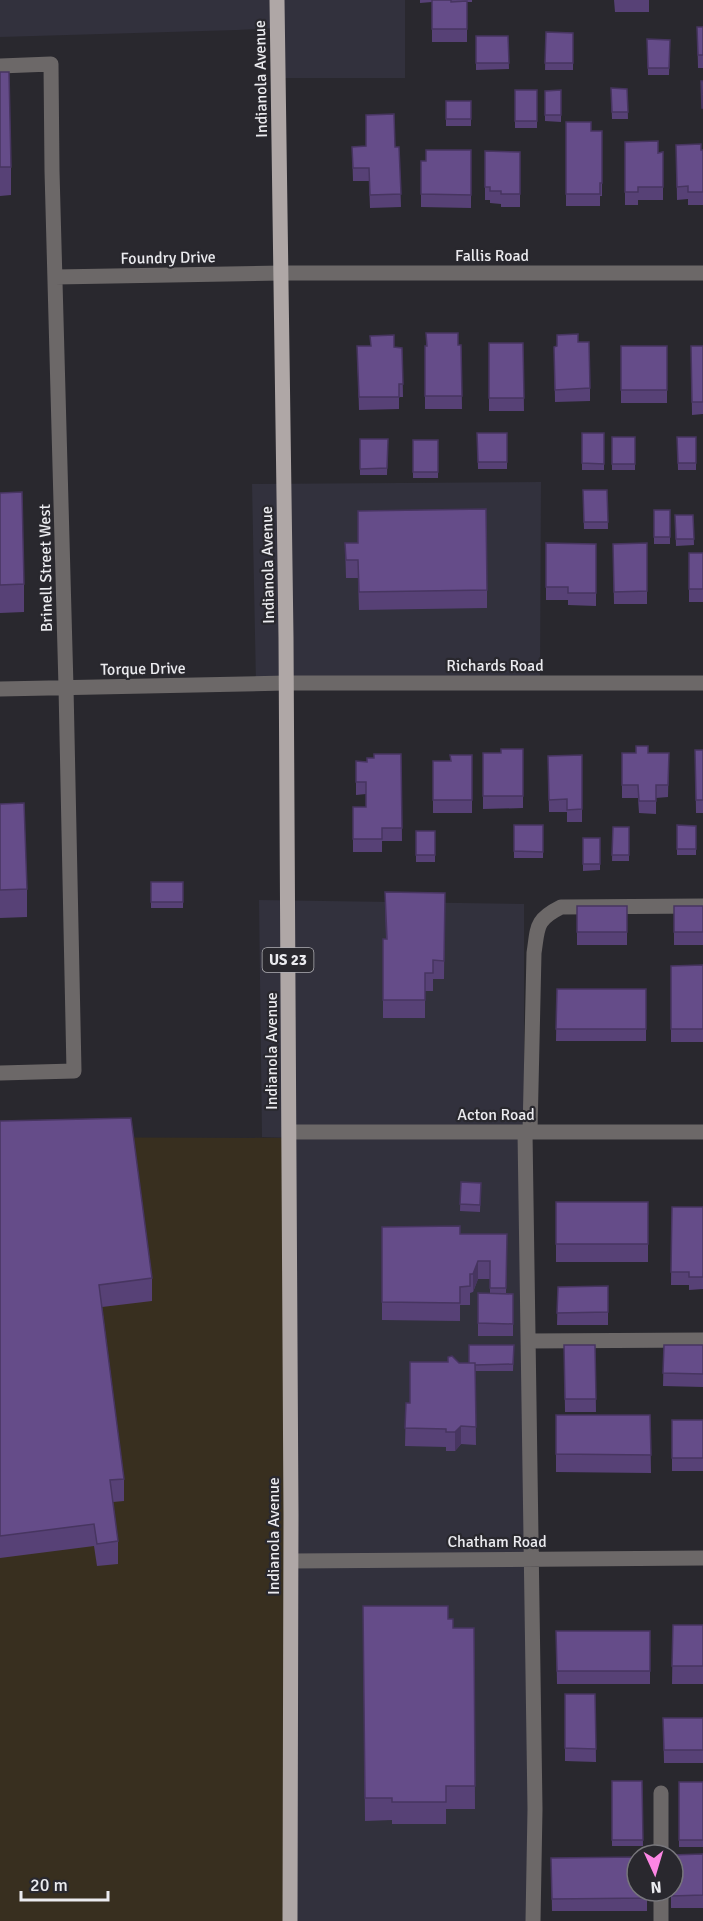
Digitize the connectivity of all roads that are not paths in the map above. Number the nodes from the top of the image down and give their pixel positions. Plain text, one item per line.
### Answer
1 (277, 0) edge
2 (0, 66) edge
3 (281, 273) junction
4 (703, 273) edge
5 (55, 277) junction
6 (703, 683) edge
7 (286, 684) junction
8 (66, 687) junction
9 (0, 689) edge
10 (703, 906) edge
11 (0, 1073) edge
12 (290, 1132) junction
13 (528, 1132) junction
14 (703, 1132) edge
15 (703, 1340) edge
16 (528, 1341) junction
17 (703, 1558) edge
18 (531, 1559) junction
19 (292, 1561) junction
20 (661, 1793) dead end
21 (661, 1843) edge
22 (661, 1903) edge
23 (290, 1921) edge
24 (533, 1921) edge
25 (661, 1921) edge

1 - 3 main road, Indianola Avenue / US 23
2 - 5 street, Brinell Street West
3 - 4 street, Fallis Road
3 - 5 street, Foundry Drive
3 - 7 main road, Indianola Avenue / US 23
5 - 8 street, Brinell Street West
6 - 7 street, Richards Road
7 - 8 street, Torque Drive
7 - 12 main road, Indianola Avenue / US 23
8 - 9 street, Torque Drive
8 - 11 street, Brinell Street West
10 - 13 street
12 - 13 street, Acton Road
12 - 19 main road, Indianola Avenue / US 23
13 - 14 street, Acton Road
13 - 16 street
15 - 16 street
16 - 18 street
17 - 18 street, Chatham Road
18 - 19 street, Chatham Road
18 - 24 street
19 - 23 main road, Indianola Avenue / US 23
20 - 21 street
22 - 25 street

